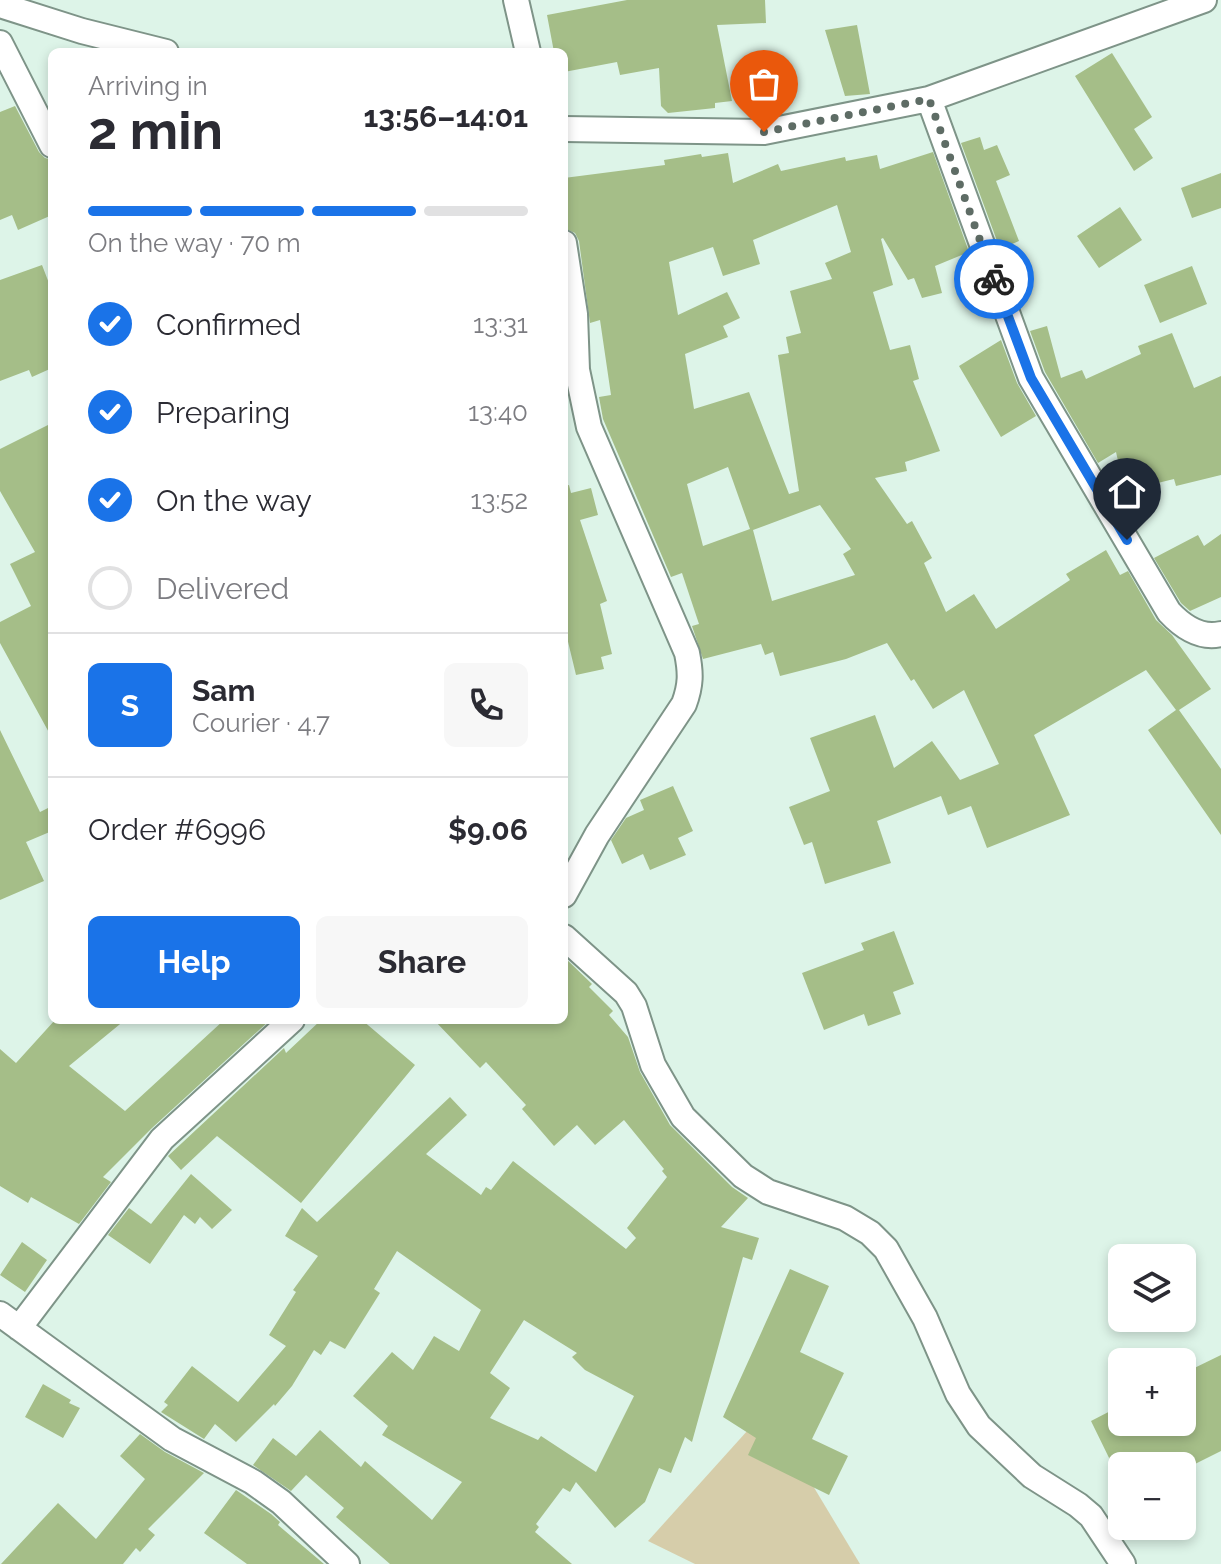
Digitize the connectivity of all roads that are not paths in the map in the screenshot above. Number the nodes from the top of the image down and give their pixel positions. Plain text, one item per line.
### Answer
1 (516, 0) edge
2 (1204, 0) edge
3 (0, 5) edge
4 (0, 43) edge
5 (150, 48) edge
6 (527, 48) edge
7 (929, 99) junction
8 (568, 129) edge
9 (48, 137) edge
10 (568, 269) edge
11 (1221, 634) edge
12 (568, 888) edge
13 (568, 941) edge
14 (288, 1024) edge
15 (10, 1321) edge
16 (347, 1564) edge
17 (1123, 1564) edge

1 - 6 street
2 - 7 street
3 - 5 street
4 - 9 street
7 - 8 street
7 - 11 street
10 - 12 street
13 - 17 street
14 - 15 street
15 - 16 street

